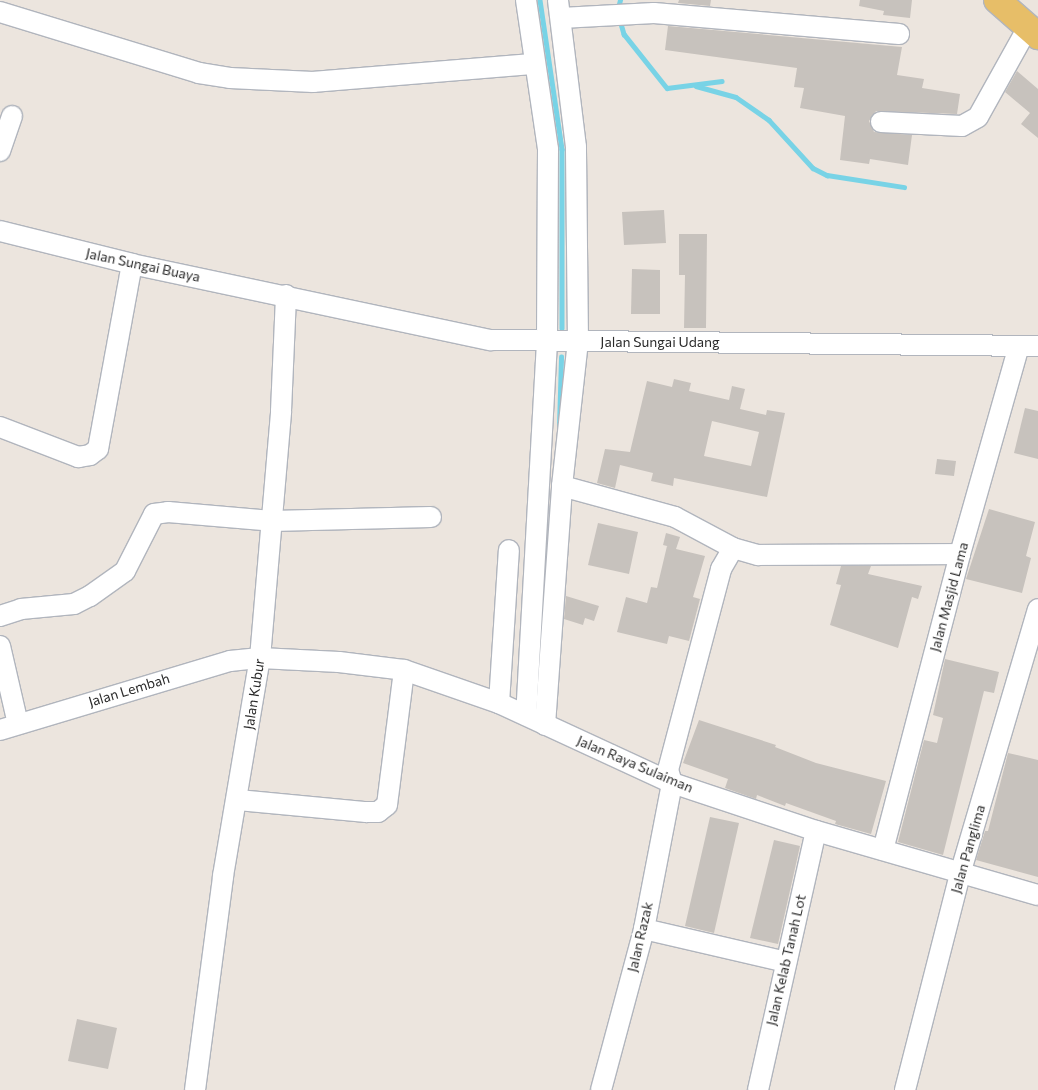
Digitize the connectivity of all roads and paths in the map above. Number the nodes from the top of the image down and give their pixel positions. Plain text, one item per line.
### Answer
1 (526, 0) edge
2 (997, 0) edge
3 (559, 9) edge
4 (0, 12) edge
5 (1033, 32) edge
6 (899, 34) dead end
7 (534, 64) junction
8 (12, 116) dead end
9 (881, 122) dead end
10 (0, 151) edge
11 (0, 231) edge
12 (132, 264) junction
13 (286, 295) junction
14 (548, 342) junction
15 (578, 342) junction
16 (1028, 346) edge
17 (0, 428) edge
18 (562, 486) junction
19 (431, 517) dead end
20 (272, 521) junction
21 (732, 548) junction
22 (509, 550) dead end
23 (960, 554) junction
24 (506, 601) junction
25 (535, 602) junction
26 (1038, 609) edge
27 (0, 616) edge
28 (0, 646) edge
29 (260, 658) junction
30 (404, 670) junction
31 (499, 703) junction
32 (526, 715) junction
33 (545, 725) junction
34 (9, 727) edge
35 (672, 783) junction
36 (238, 800) junction
37 (816, 831) junction
38 (884, 850) junction
39 (960, 874) junction
40 (1038, 895) edge
41 (644, 929) junction
42 (786, 962) junction
43 (195, 1090) edge
44 (601, 1090) edge
45 (758, 1090) edge
46 (906, 1090) edge

1 - 7 street
2 - 5 main road
3 - 6 street
3 - 15 street
4 - 7 street
5 - 9 street
7 - 14 street
8 - 10 street
11 - 12 street, Jalan Sungai Buaya
12 - 13 street, Jalan Sungai Buaya
12 - 17 street
13 - 14 street, Jalan Sungai Udang
13 - 20 street, Jalan Kubur
14 - 15 street, Jalan Sungai Udang
14 - 25 street
15 - 16 street, Jalan Sungai Udang
15 - 18 street
16 - 23 street, Jalan Masjid Lama
18 - 21 street
18 - 33 street
19 - 20 street
20 - 27 street
20 - 29 street, Jalan Kubur
21 - 23 street
21 - 35 street, Jalan Razak
22 - 24 street
23 - 38 street, Jalan Masjid Lama
24 - 25 street
24 - 31 street
25 - 32 street
26 - 39 street, Jalan Panglima
28 - 34 street
29 - 30 street, Jalan Raya Sulaiman
29 - 34 street, Jalan Lembah
29 - 36 street, Jalan Kubur
30 - 31 street, Jalan Raya Sulaiman
30 - 36 street
31 - 32 street, Jalan Raya Sulaiman
32 - 33 street, Jalan Raya Sulaiman
33 - 35 street, Jalan Raya Sulaiman
35 - 37 street, Jalan Raya Sulaiman
35 - 41 street, Jalan Razak
36 - 43 street, Jalan Kubur
37 - 38 street, Jalan Raya Sulaiman
37 - 42 street, Jalan Kelab Tanah Lot
38 - 39 street, Jalan Raya Sulaiman
39 - 40 street, Jalan Raya Sulaiman
39 - 46 street, Jalan Panglima
41 - 42 street
41 - 44 street, Jalan Razak
42 - 45 street, Jalan Kelab Tanah Lot

